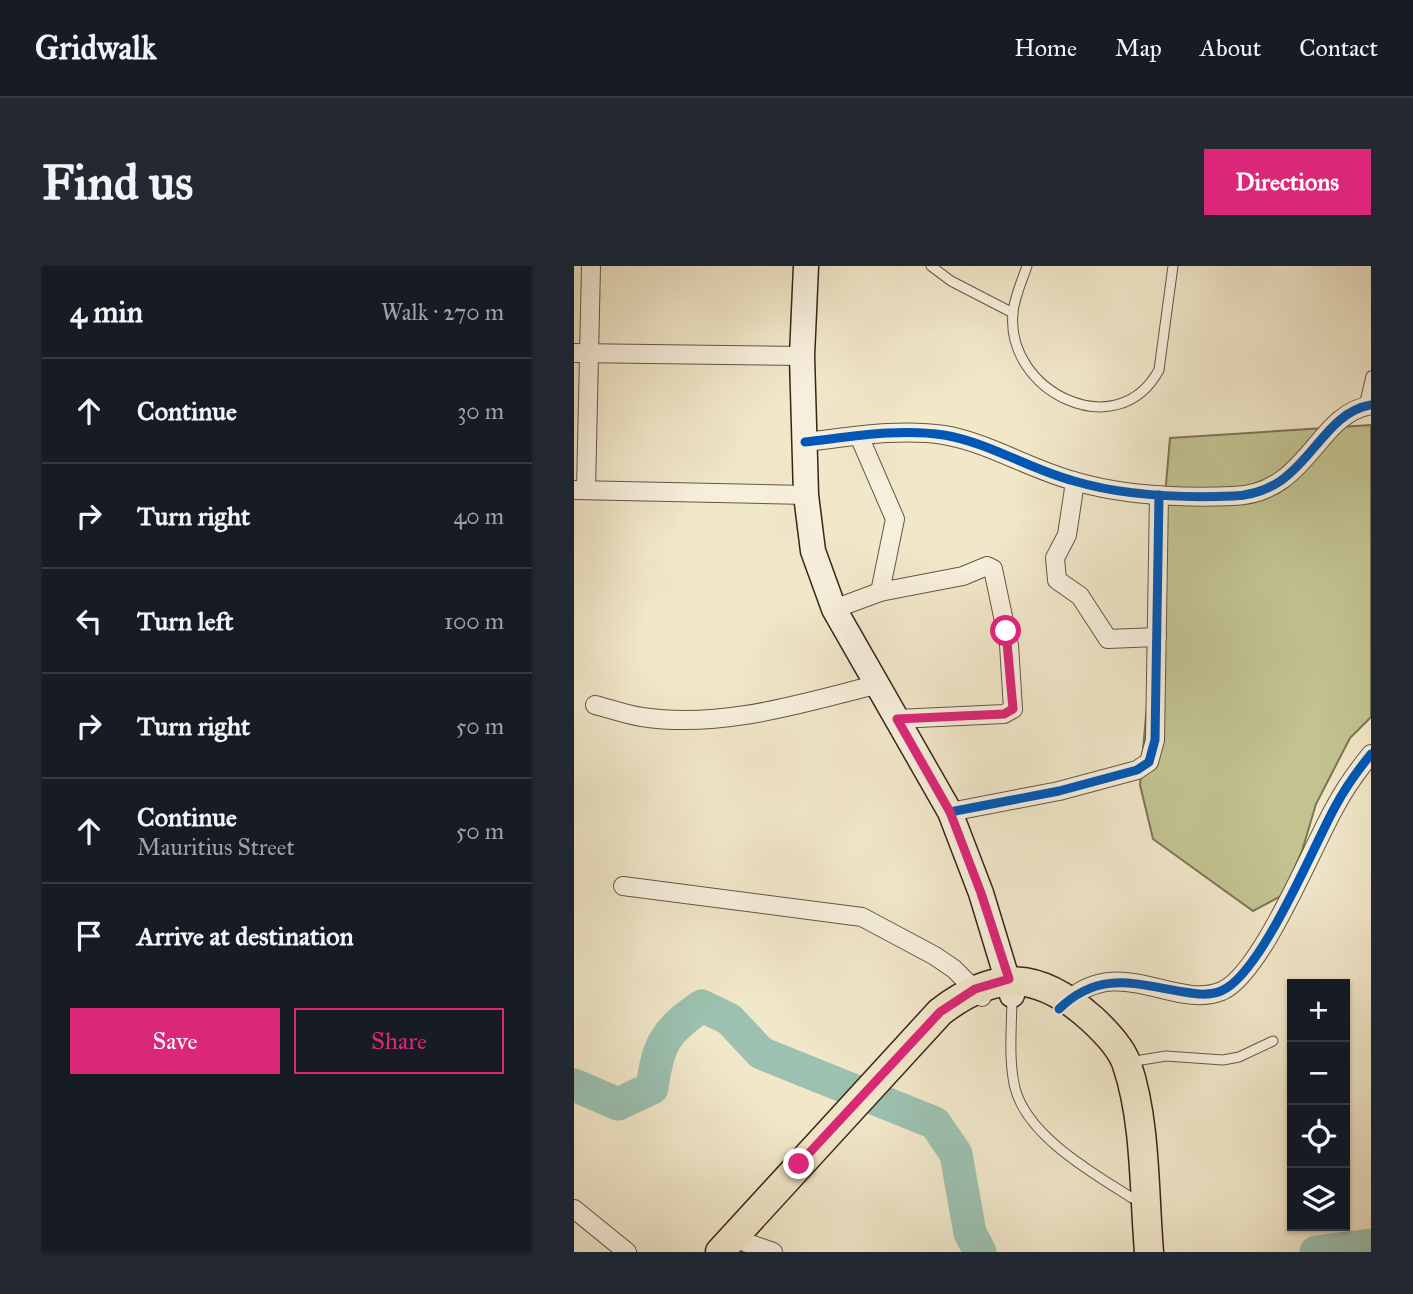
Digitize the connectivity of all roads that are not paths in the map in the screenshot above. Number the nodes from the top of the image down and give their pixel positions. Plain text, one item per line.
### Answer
1 (591, 266) edge
2 (806, 266) edge
3 (930, 266) edge
4 (1027, 266) edge
5 (1173, 266) edge
6 (1013, 313) junction
7 (580, 353) edge
8 (802, 356) junction
9 (1371, 376) edge
10 (1368, 406) edge
11 (859, 436) junction
12 (805, 442) junction
13 (1075, 482) junction
14 (580, 490) edge
15 (806, 495) junction
16 (1159, 495) junction
17 (880, 592) junction
18 (834, 609) junction
19 (1157, 637) junction
20 (875, 685) junction
21 (595, 705) dead end
22 (897, 719) junction
23 (1371, 754) edge
24 (950, 812) junction
25 (623, 886) dead end
26 (1010, 987) junction
27 (979, 994) junction
28 (1064, 1004) junction
29 (1273, 1041) dead end
30 (1120, 1065) junction
31 (574, 1209) edge
32 (1138, 1211) junction
33 (733, 1246) edge
34 (627, 1252) edge
35 (773, 1252) edge
36 (1136, 1252) edge
37 (1149, 1252) edge

1 - 7 street
2 - 8 main road
3 - 6 lane
4 - 6 lane
5 - 6 lane
7 - 8 street
7 - 14 street
8 - 12 main road
9 - 10 lane
10 - 16 street
11 - 12 street
11 - 13 street
11 - 17 street
12 - 15 main road
13 - 16 street
13 - 19 street
14 - 15 street
15 - 18 main road
16 - 19 street
17 - 18 street
17 - 22 street
18 - 20 main road
19 - 24 street
20 - 21 street
20 - 22 main road
22 - 24 main road
23 - 28 street
24 - 26 main road
25 - 27 street
26 - 27 main road
26 - 28 main road
26 - 32 lane
27 - 33 main road
28 - 30 main road
29 - 30 lane
30 - 32 main road
31 - 34 street
32 - 36 main road
32 - 37 main road
33 - 35 street

